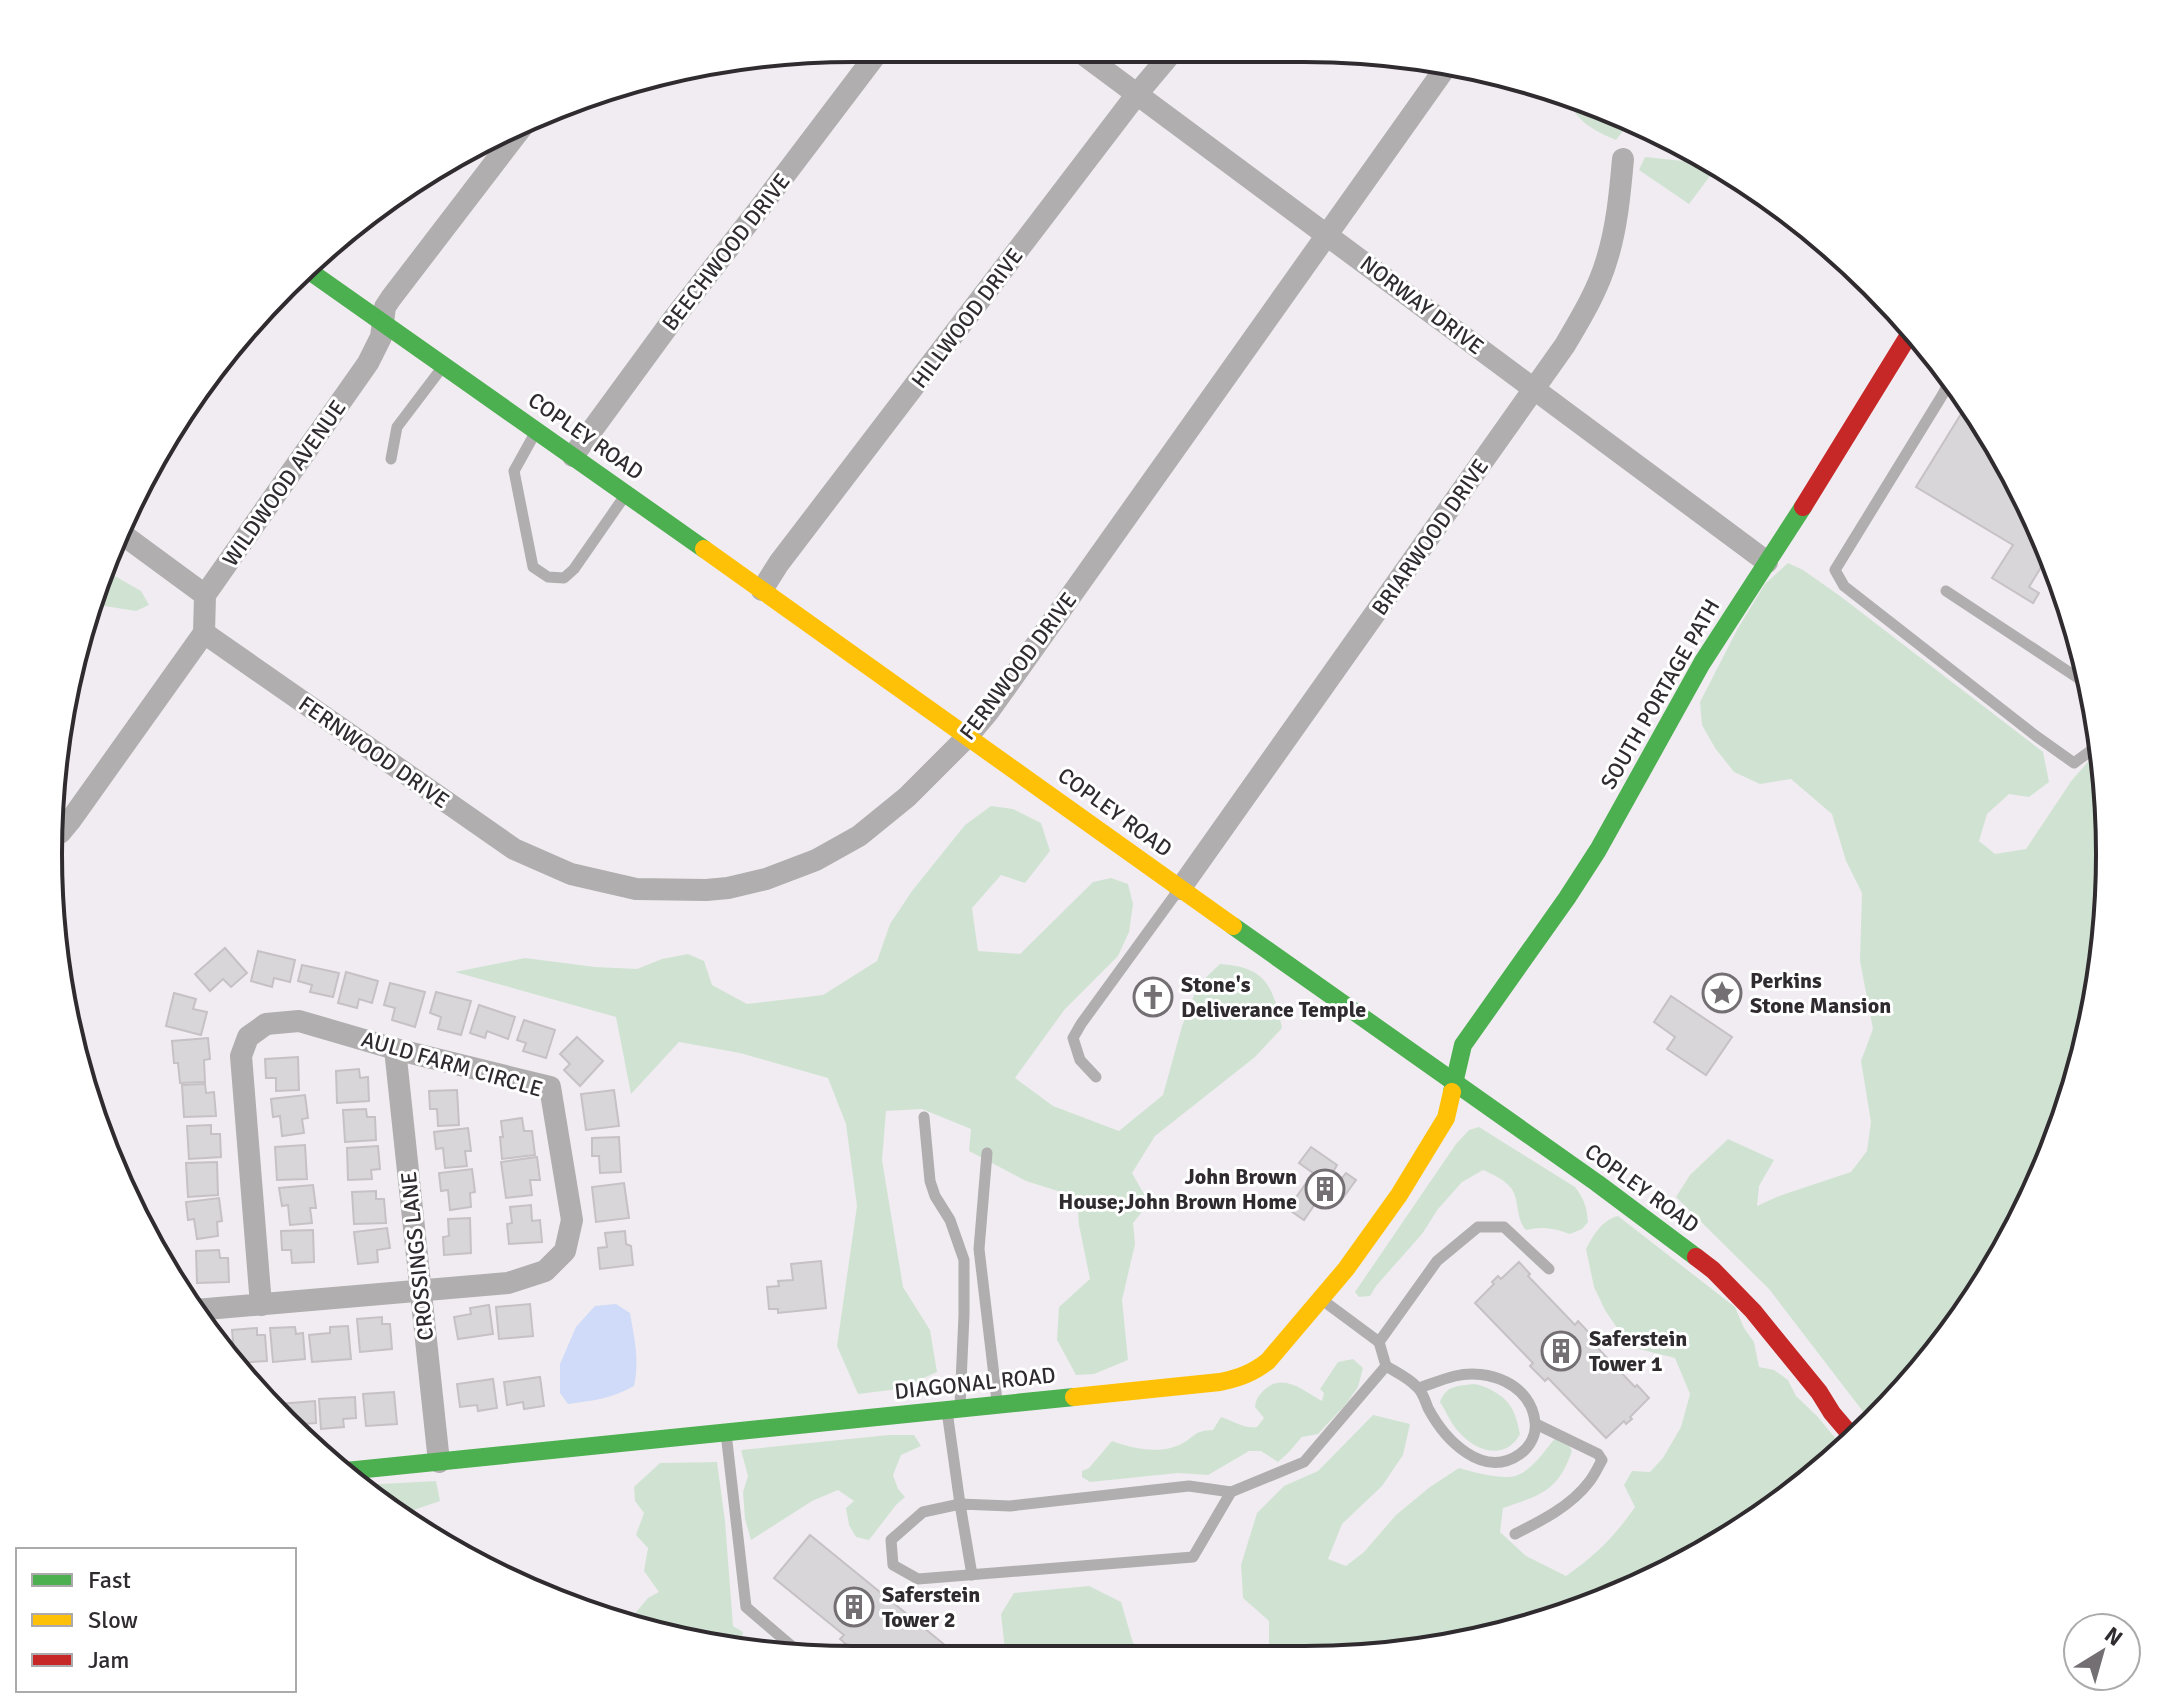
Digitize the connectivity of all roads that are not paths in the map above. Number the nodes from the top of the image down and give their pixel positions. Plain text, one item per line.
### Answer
1 (870, 62) edge
2 (1094, 62) edge
3 (1164, 62) edge
4 (1441, 74) edge
5 (1137, 94) junction
6 (512, 140) edge
7 (1623, 159) dead end
8 (1328, 234) junction
9 (315, 275) edge
10 (383, 322) junction
11 (1906, 340) edge
12 (444, 366) junction
13 (1945, 390) edge
14 (1534, 391) junction
15 (537, 431) junction
16 (573, 456) junction
17 (391, 459) dead end
18 (626, 494) junction
19 (128, 538) edge
20 (1767, 562) junction
21 (762, 590) junction
22 (1946, 591) dead end
23 (205, 595) junction
24 (204, 633) junction
25 (2076, 676) edge
26 (968, 736) junction
27 (2089, 752) edge
28 (63, 829) edge
29 (1180, 889) junction
30 (395, 1049) junction
31 (1096, 1077) dead end
32 (1455, 1083) junction
33 (924, 1117) dead end
34 (987, 1153) dead end
35 (1549, 1269) dead end
36 (421, 1291) junction
37 (1321, 1299) junction
38 (261, 1305) junction
39 (206, 1309) edge
40 (1379, 1342) junction
41 (1386, 1366) junction
42 (1419, 1388) junction
43 (997, 1406) junction
44 (954, 1410) junction
45 (1536, 1424) junction
46 (1847, 1430) edge
47 (726, 1432) junction
48 (439, 1462) junction
49 (357, 1470) edge
50 (1231, 1492) junction
51 (960, 1504) junction
52 (1515, 1534) dead end
53 (972, 1575) junction
54 (788, 1643) edge

1 - 16 street, BEECHWOOD DRIVE
2 - 5 street, NORWAY DRIVE
3 - 5 street, HILLWOOD DRIVE
4 - 8 street, FERNWOOD DRIVE
5 - 8 street, NORWAY DRIVE
5 - 21 street, HILLWOOD DRIVE
6 - 10 street, WILDWOOD AVENUE
7 - 14 street, BRIARWOOD DRIVE
8 - 14 street, NORWAY DRIVE
8 - 26 street, FERNWOOD DRIVE
9 - 10 street, COPLEY ROAD
10 - 12 street, COPLEY ROAD
10 - 23 street, WILDWOOD AVENUE
11 - 20 street, SOUTH PORTAGE PATH
12 - 15 street, COPLEY ROAD
12 - 17 lane
13 - 27 lane
14 - 20 street, NORWAY DRIVE
14 - 29 street, BRIARWOOD DRIVE
15 - 16 street, COPLEY ROAD
15 - 18 lane
16 - 18 street, COPLEY ROAD
18 - 21 street, COPLEY ROAD
19 - 23 street
20 - 32 street, SOUTH PORTAGE PATH
21 - 26 street, COPLEY ROAD
22 - 25 lane
23 - 24 street
24 - 26 street, FERNWOOD DRIVE
24 - 28 street
26 - 29 street, COPLEY ROAD
29 - 31 lane
29 - 32 street, COPLEY ROAD
30 - 36 street, CROSSINGS LANE
30 - 36 street, AULD FARM CIRCLE
30 - 38 street, AULD FARM CIRCLE
32 - 37 street, DIAGONAL ROAD
32 - 46 street, COPLEY ROAD
33 - 44 lane
34 - 43 lane
35 - 40 lane
36 - 38 street, AULD FARM CIRCLE
36 - 48 street, CROSSINGS LANE
37 - 40 lane
37 - 43 street, DIAGONAL ROAD
38 - 39 street, AULD FARM CIRCLE
40 - 41 lane
41 - 42 lane
41 - 50 lane
42 - 45 lane
42 - 45 lane
43 - 44 street, DIAGONAL ROAD
44 - 47 street, DIAGONAL ROAD
44 - 51 lane
45 - 52 lane
47 - 48 street, DIAGONAL ROAD
47 - 54 lane
48 - 49 street, DIAGONAL ROAD
50 - 51 lane
50 - 53 lane
51 - 53 lane
51 - 53 lane

